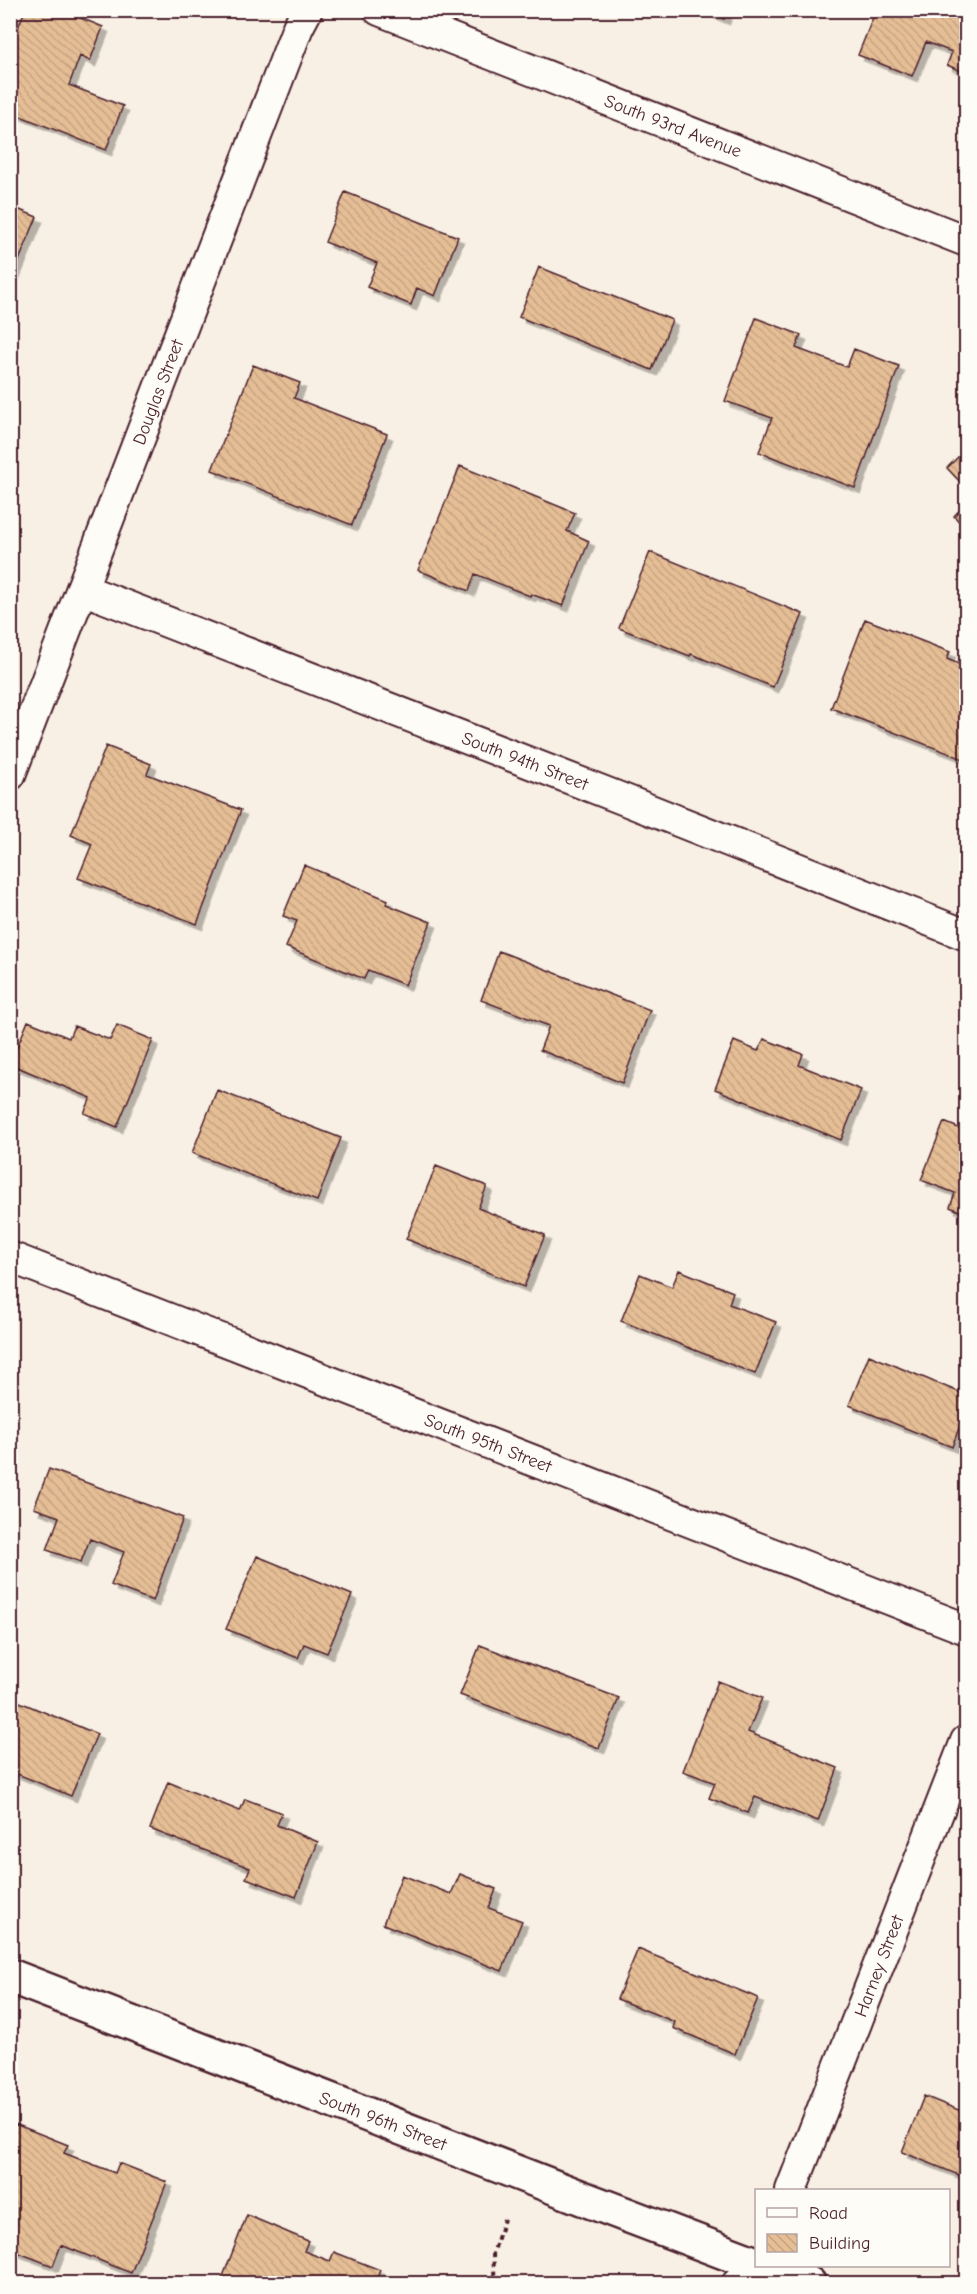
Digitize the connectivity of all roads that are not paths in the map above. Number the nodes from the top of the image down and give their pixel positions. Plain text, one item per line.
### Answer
1 (307, 10) edge
2 (379, 10) edge
3 (966, 241) edge
4 (82, 589) junction
5 (10, 775) edge
6 (966, 935) edge
7 (10, 1257) edge
8 (966, 1629) edge
9 (966, 1741) edge
10 (10, 1976) edge
11 (791, 2189) edge
12 (755, 2264) edge
13 (761, 2267) edge
14 (762, 2267) edge
15 (765, 2267) edge
16 (737, 2283) edge
17 (766, 2283) edge
18 (809, 2283) edge

1 - 4 street, Douglas Street
2 - 3 street, South 93rd Avenue
4 - 5 street, Douglas Street
4 - 6 street, South 94th Street
7 - 8 street, South 95th Street
9 - 11 street, Harney Street
10 - 12 street, South 96th Street
13 - 16 street
14 - 17 street
15 - 18 street

